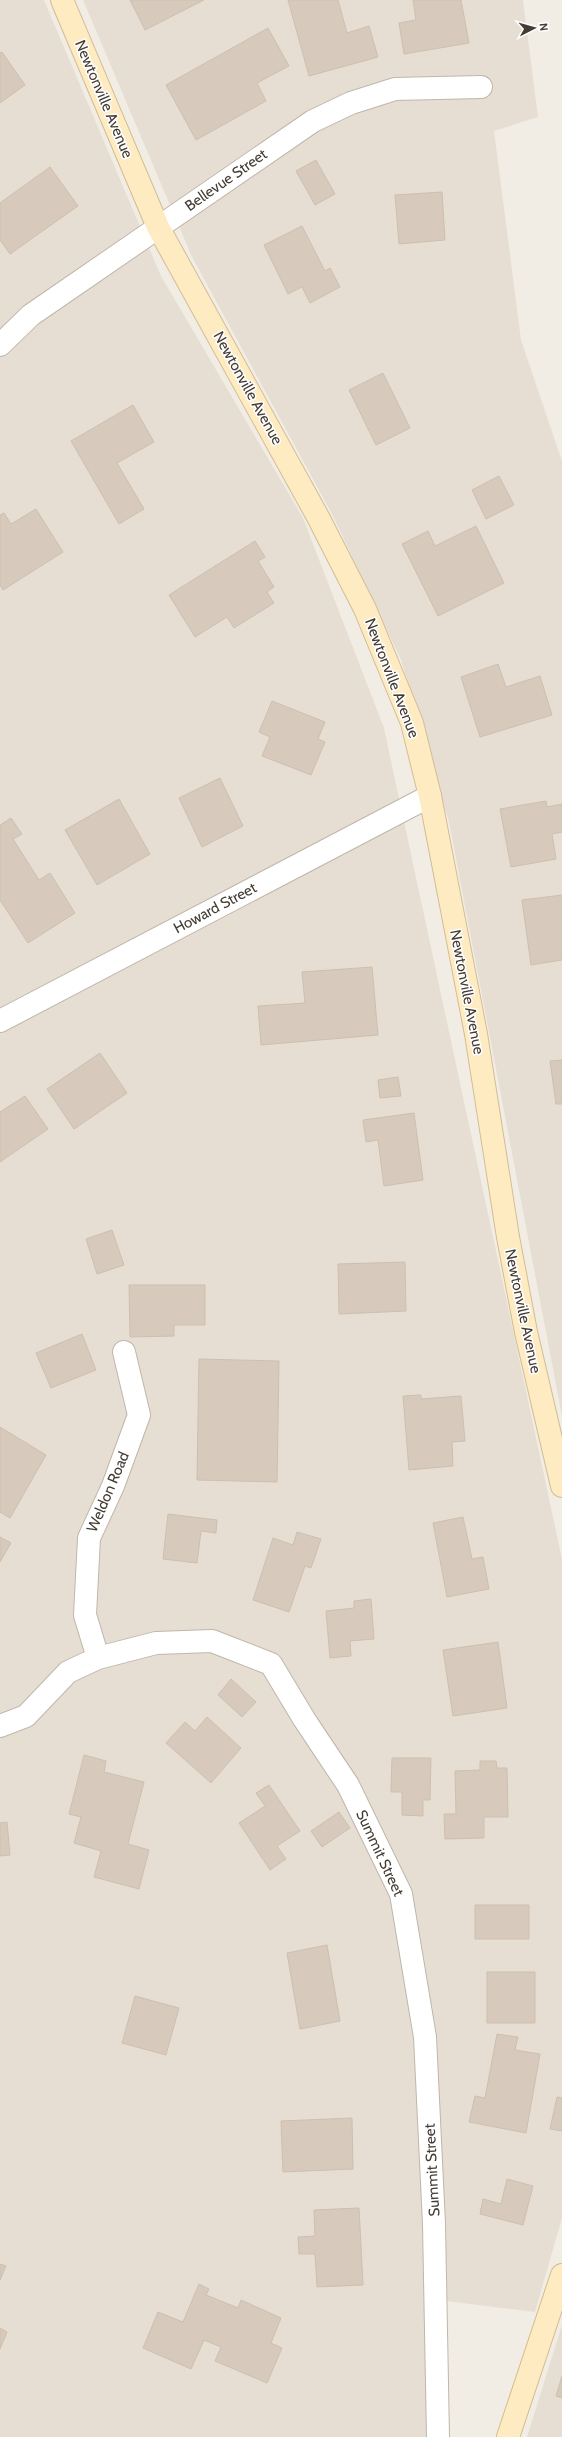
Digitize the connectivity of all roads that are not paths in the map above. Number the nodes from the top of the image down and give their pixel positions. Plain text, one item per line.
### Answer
1 (62, 0) edge
2 (481, 87) dead end
3 (158, 227) junction
4 (0, 345) edge
5 (430, 796) junction
6 (0, 1021) edge
7 (124, 1352) dead end
8 (562, 1486) edge
9 (98, 1658) junction
10 (0, 1726) edge
11 (562, 2275) edge
12 (438, 2437) edge
13 (508, 2437) edge

1 - 3 main road, Newtonville Avenue
2 - 3 street, Bellevue Street
3 - 4 street, Bellevue Street
3 - 5 main road, Newtonville Avenue
5 - 6 street, Howard Street
5 - 8 main road, Newtonville Avenue
7 - 9 street, Weldon Road
9 - 10 street, Summit Street
9 - 12 street, Summit Street
11 - 13 main road

